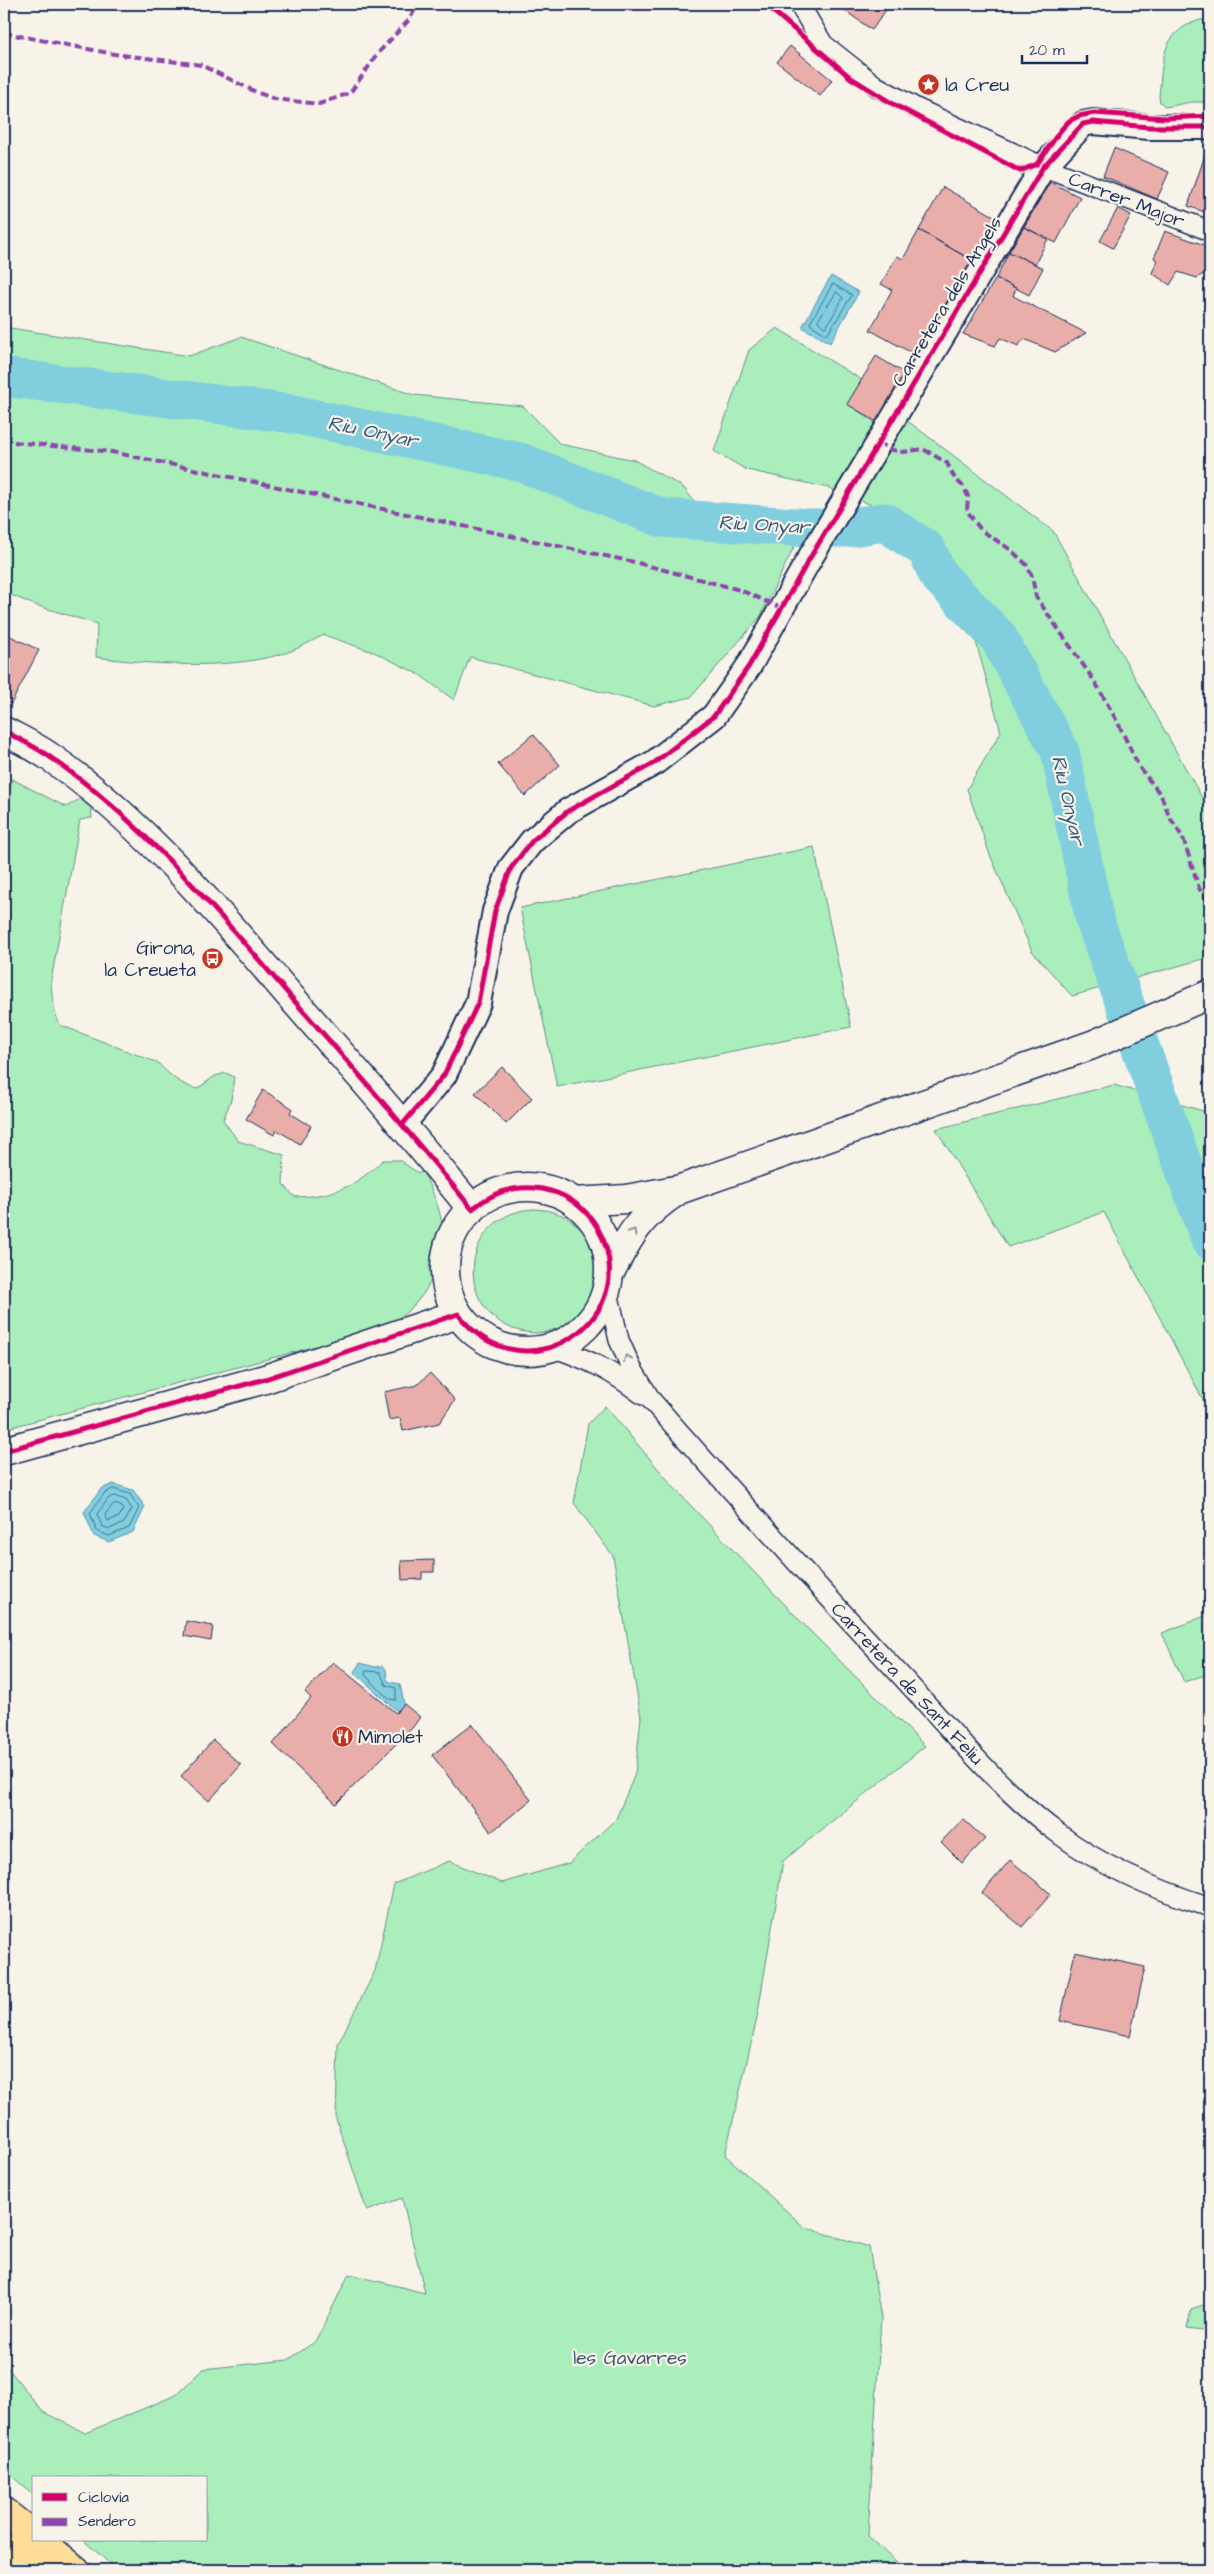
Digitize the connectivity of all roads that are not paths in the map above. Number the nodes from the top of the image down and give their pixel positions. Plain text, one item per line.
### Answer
1 (799, 4) edge
2 (1210, 127) edge
3 (1043, 167) junction
4 (1210, 231) edge
5 (4, 731) edge
6 (1210, 994) edge
7 (403, 1124) junction
8 (682, 1189) junction
9 (574, 1202) junction
10 (472, 1208) junction
11 (608, 1281) junction
12 (458, 1314) junction
13 (552, 1347) junction
14 (651, 1400) junction
15 (4, 1451) edge
16 (1210, 1907) edge
17 (4, 2512) edge
18 (32, 2534) edge
19 (41, 2542) edge
20 (4, 2548) edge
21 (35, 2570) edge
22 (76, 2570) edge

1 - 3 street, Carrer Major
2 - 3 street, Carretera dels Angels
3 - 4 street, Carrer Major
3 - 7 street, Carretera dels Angels
5 - 7 main road
6 - 8 main road
7 - 10 main road
8 - 9 main road
11 -> 8 main road
9 - 10 main road
9 - 11 main road
10 - 12 main road
11 - 13 main road
14 -> 11 street, Carretera de Sant Feliu
12 - 13 main road
12 - 15 main road
13 - 14 street, Carretera de Sant Feliu
14 - 16 street, Carretera de Sant Feliu
17 - 18 highway
19 - 22 highway
20 - 21 highway

